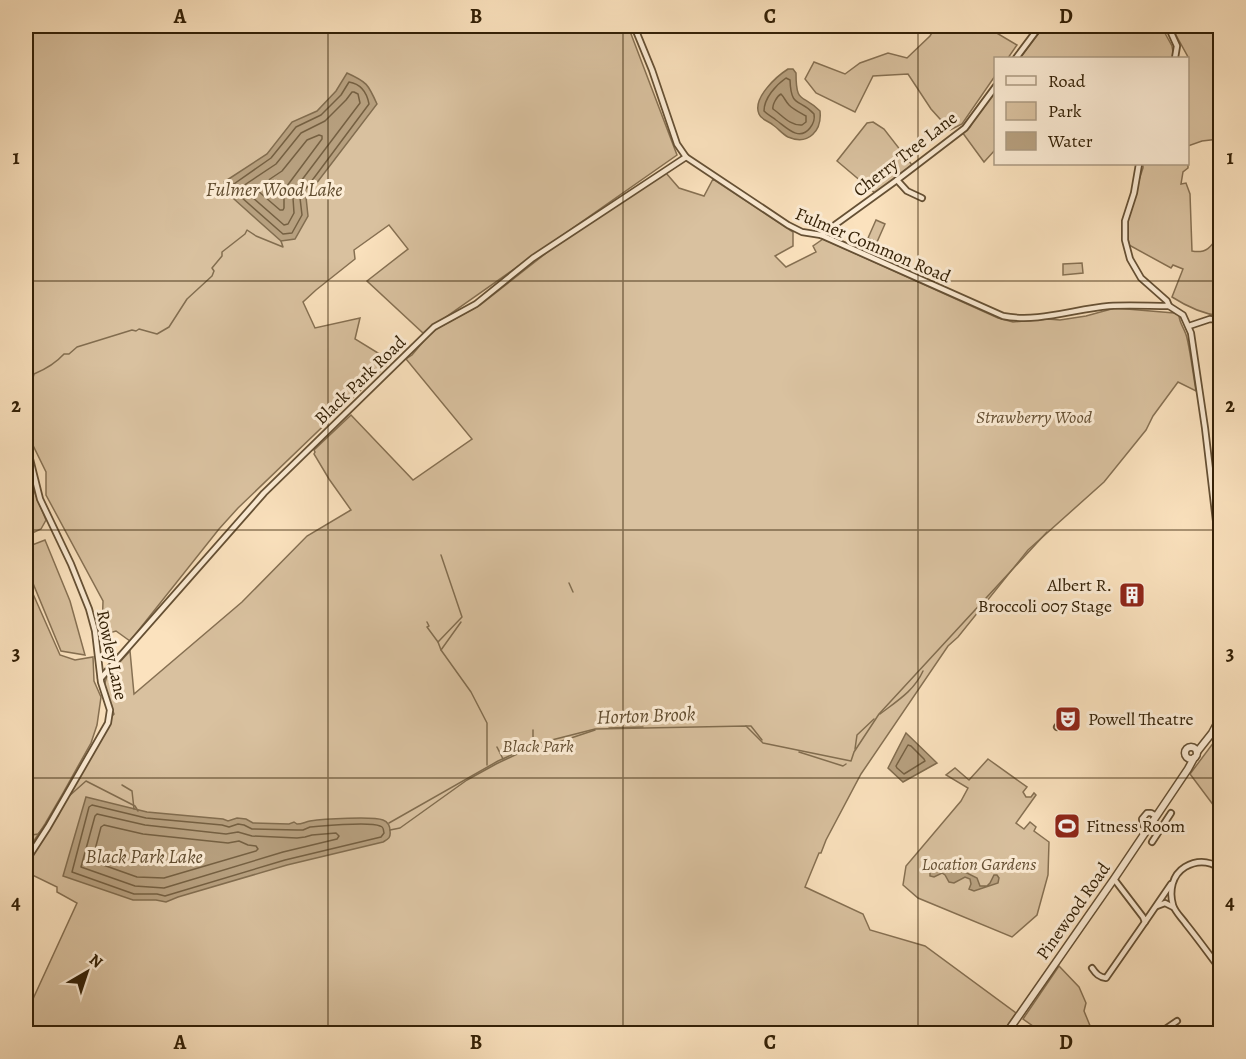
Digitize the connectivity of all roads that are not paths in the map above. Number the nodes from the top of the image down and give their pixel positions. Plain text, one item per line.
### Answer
1 (634, 26) edge
2 (1040, 26) edge
3 (1168, 26) edge
4 (1017, 57) edge
5 (1175, 57) edge
6 (994, 89) edge
7 (686, 157) junction
8 (1139, 165) edge
9 (897, 180) junction
10 (922, 198) dead end
11 (821, 235) junction
12 (1169, 306) junction
13 (1221, 320) edge
14 (1189, 326) junction
15 (26, 443) edge
16 (1209, 468) junction
17 (1202, 470) dead end
18 (1221, 555) edge
19 (1221, 633) edge
20 (1221, 644) edge
21 (101, 678) junction
22 (1068, 713) dead end
23 (1221, 718) edge
24 (1057, 727) dead end
25 (1209, 737) junction
26 (1190, 746) junction
27 (1193, 756) junction
28 (1171, 813) dead end
29 (1154, 818) junction
30 (1162, 827) junction
31 (1152, 842) dead end
32 (26, 861) edge
33 (1221, 868) edge
34 (1114, 879) junction
35 (1173, 882) junction
36 (1157, 906) junction
37 (1173, 907) junction
38 (1145, 922) junction
39 (1092, 968) dead end
40 (1221, 969) edge
41 (1178, 1021) dead end
42 (1006, 1034) edge
43 (1158, 1034) edge

1 - 7 street, Fulmer Common Road
2 - 4 street
3 - 5 street
6 - 9 street, Cherry Tree Lane
7 - 11 street, Fulmer Common Road
7 - 21 street, Black Park Road
8 - 12 street
9 - 10 street
9 - 11 street, Cherry Tree Lane
11 - 12 street, Fulmer Common Road
12 - 14 street
13 - 14 street
14 - 16 street
15 - 21 street, Rowley Lane
16 - 17 street
16 - 18 street
19 - 20 street
21 - 32 street, Rowley Lane
22 - 24 street
23 - 25 street, Pinewood Road
25 - 26 street
25 - 27 street, Pinewood Road
26 - 27 street
26 - 27 street
27 - 29 street, Pinewood Road
28 - 30 street
29 - 30 street
29 - 34 street, Pinewood Road
30 - 31 street
33 - 35 street
34 - 38 street
34 - 42 street, Pinewood Road
35 - 36 street
35 - 37 street
36 - 37 street
36 - 38 street
37 - 40 street
38 - 39 street
41 - 43 street

